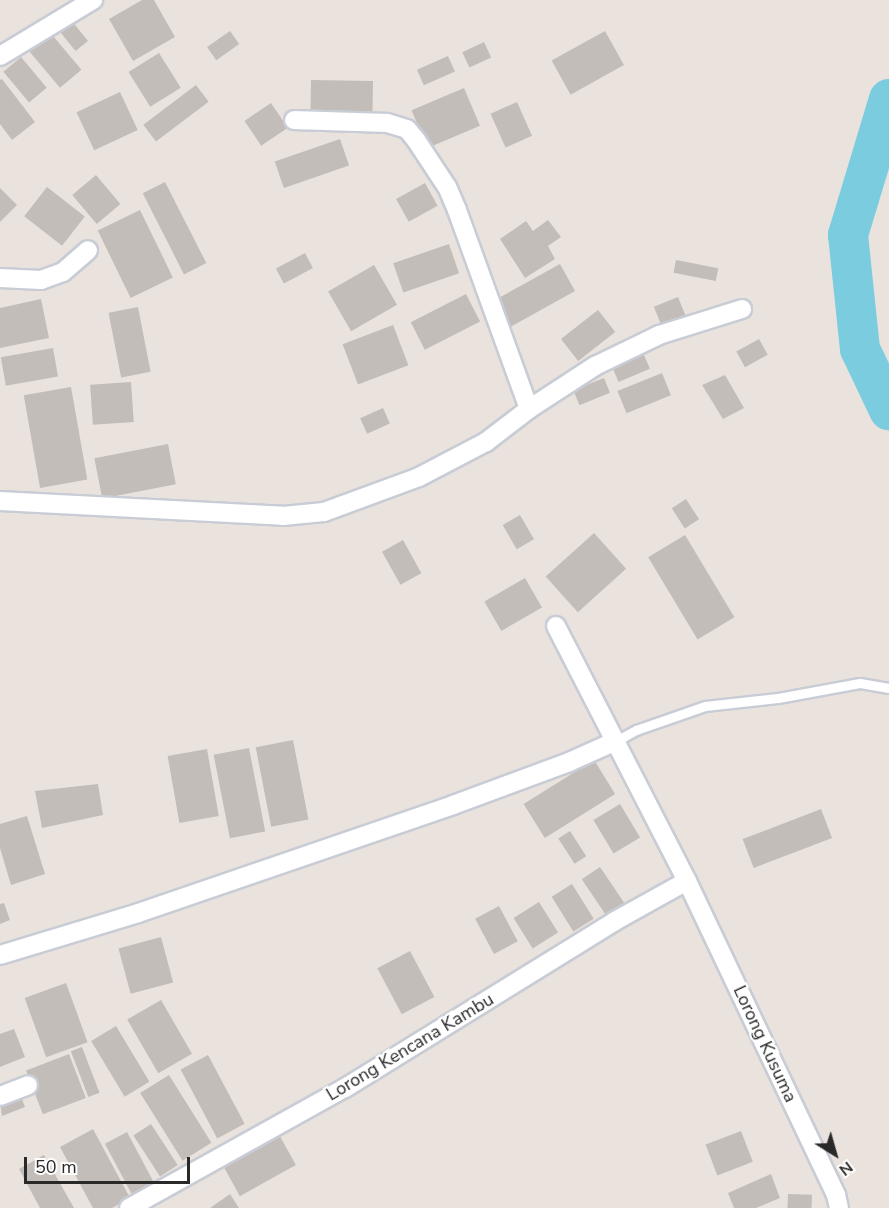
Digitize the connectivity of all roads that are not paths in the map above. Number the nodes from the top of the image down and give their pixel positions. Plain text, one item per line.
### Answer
1 (93, 0) edge
2 (0, 56) edge
3 (294, 120) dead end
4 (88, 250) dead end
5 (0, 278) edge
6 (742, 309) dead end
7 (529, 409) junction
8 (0, 501) edge
9 (556, 626) dead end
10 (889, 688) edge
11 (616, 741) junction
12 (687, 881) junction
13 (0, 955) edge
14 (28, 1085) dead end
15 (0, 1096) edge
16 (129, 1208) edge
17 (839, 1208) edge

1 - 2 street
3 - 7 street
4 - 5 street
6 - 7 street
7 - 8 street
9 - 11 street, Lorong Kusuma
10 - 11 lane
11 - 12 street, Lorong Kusuma
11 - 13 street
12 - 16 street, Lorong Kencana Kambu
12 - 17 street, Lorong Kusuma
14 - 15 street

